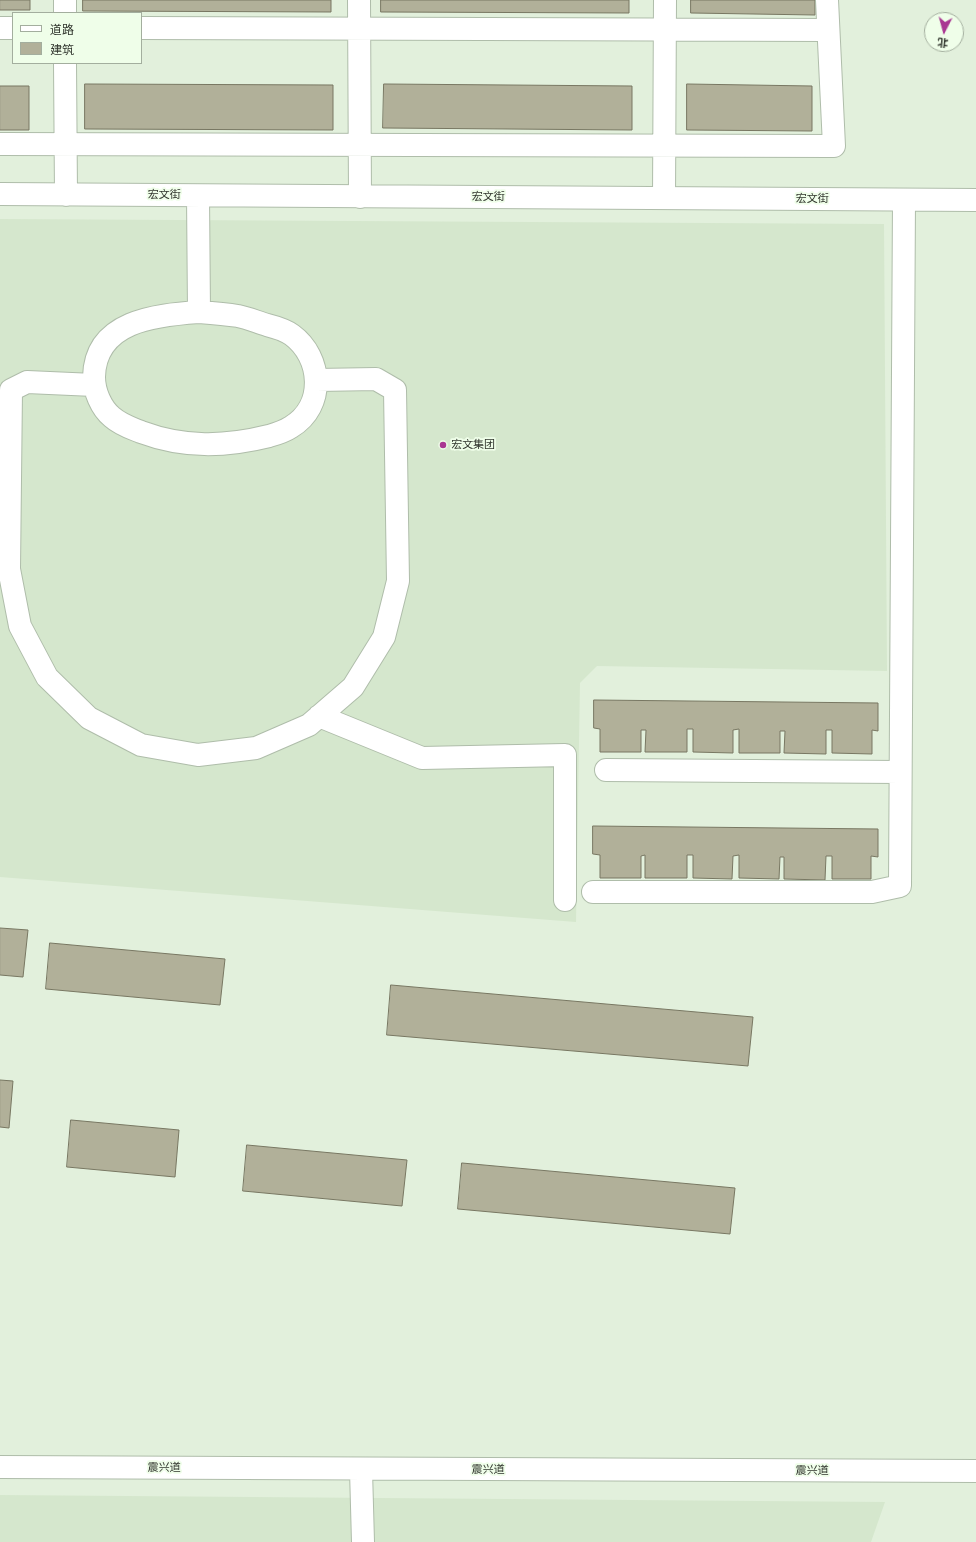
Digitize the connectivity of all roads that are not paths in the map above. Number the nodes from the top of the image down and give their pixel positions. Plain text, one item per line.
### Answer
1 (65, 0) edge
2 (359, 0) edge
3 (665, 0) edge
4 (827, 0) edge
5 (65, 12) edge
6 (0, 28) edge
7 (12, 28) edge
8 (142, 28) edge
9 (359, 29) junction
10 (665, 29) junction
11 (828, 30) junction
12 (65, 64) edge
13 (0, 144) edge
14 (66, 144) junction
15 (360, 145) junction
16 (664, 145) junction
17 (0, 194) edge
18 (66, 195) junction
19 (198, 196) junction
20 (360, 197) junction
21 (664, 198) junction
22 (904, 200) junction
23 (976, 200) edge
24 (199, 312) junction
25 (317, 380) junction
26 (94, 385) junction
27 (319, 716) junction
28 (606, 770) dead end
29 (900, 772) junction
30 (593, 892) dead end
31 (565, 900) dead end
32 (0, 1467) edge
33 (361, 1470) junction
34 (976, 1471) edge
35 (363, 1542) edge

1 - 5 street
2 - 9 street
3 - 10 street
4 - 11 street
6 - 7 street
8 - 9 street
9 - 10 street
9 - 15 street
10 - 11 street
10 - 16 street
11 - 16 street
12 - 14 street
13 - 14 street
14 - 15 street
14 - 18 street
15 - 16 street
15 - 20 street
16 - 21 street
17 - 18 street, 宏文街
18 - 19 street, 宏文街
19 - 20 street, 宏文街
19 - 24 street
20 - 21 street, 宏文街
21 - 22 street, 宏文街
22 - 23 street, 宏文街
22 - 29 street
24 - 25 street
24 - 26 street
25 - 26 street
25 - 27 street
26 - 27 street
27 - 31 street
28 - 29 street
29 - 30 street
32 - 33 street, 震兴道
33 - 34 street, 震兴道
33 - 35 street

